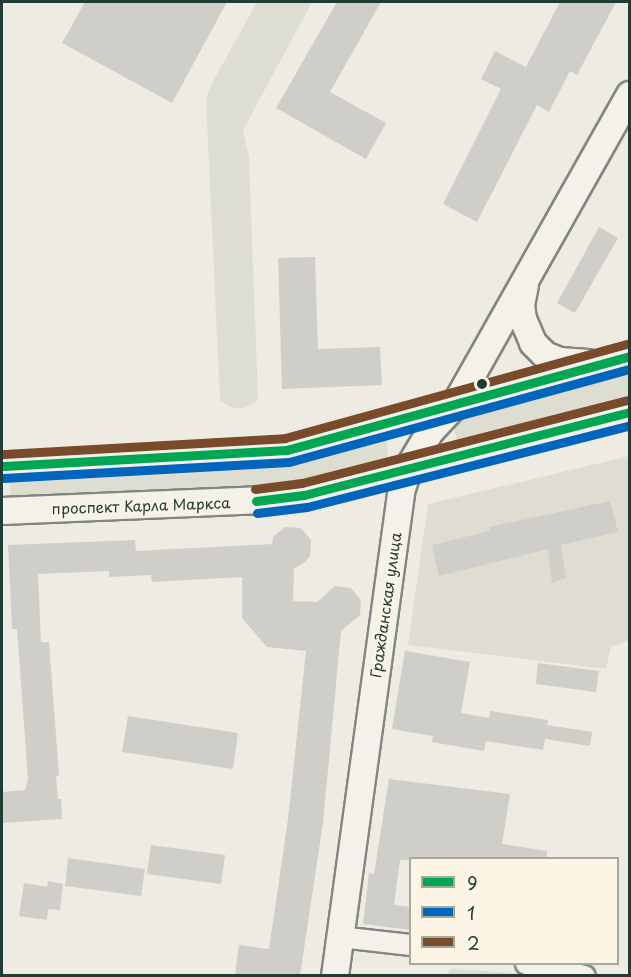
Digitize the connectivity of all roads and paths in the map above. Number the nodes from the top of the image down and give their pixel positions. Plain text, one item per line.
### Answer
1 (630, 95) edge
2 (531, 268) junction
3 (630, 356) edge
4 (600, 363) junction
5 (455, 405) junction
6 (630, 412) edge
7 (2, 466) edge
8 (409, 467) junction
9 (2, 511) edge
10 (340, 937) junction
11 (409, 945) edge
12 (536, 965) edge
13 (335, 975) edge
14 (585, 975) edge

1 - 2 main road, Гражданская улица
2 - 4 main road, Гражданская улица
2 - 5 main road, Гражданская улица
3 - 4 main road
4 - 5 main road
5 - 7 main road
5 - 8 main road, Гражданская улица
6 - 8 main road, проспект Карла Маркса
8 - 9 main road, проспект Карла Маркса
8 - 10 main road, Гражданская улица
10 - 11 street
10 - 13 main road, Гражданская улица
12 - 14 street

